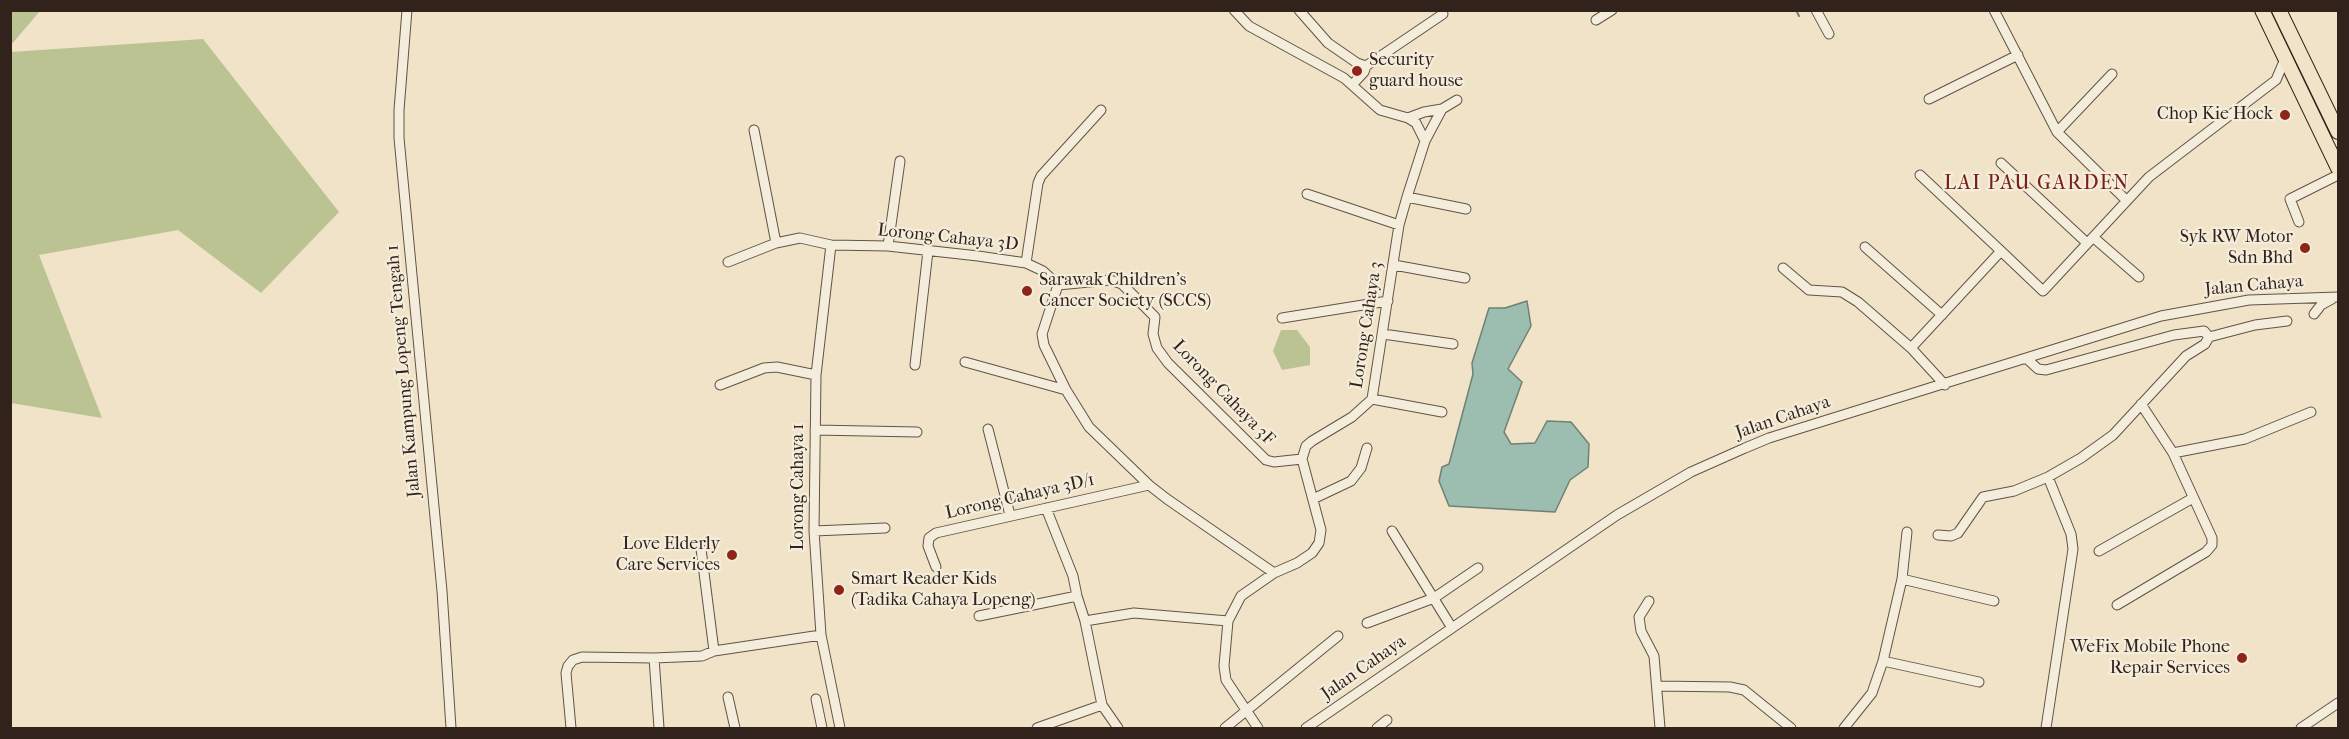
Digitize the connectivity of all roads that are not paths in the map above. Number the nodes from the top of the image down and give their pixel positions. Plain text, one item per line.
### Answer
1 (407, 10) edge
2 (1234, 10) edge
3 (1299, 10) edge
4 (1612, 10) edge
5 (1816, 10) edge
6 (1994, 10) edge
7 (2262, 10) edge
8 (2279, 10) edge
9 (1443, 14) dead end
10 (1596, 20) dead end
11 (1829, 34) dead end
12 (2018, 55) junction
13 (2285, 59) junction
14 (1361, 64) junction
15 (2112, 74) dead end
16 (1344, 78) junction
17 (2276, 80) junction
18 (2296, 80) junction
19 (1352, 85) junction
20 (1929, 99) dead end
21 (1457, 100) dead end
22 (1442, 109) junction
23 (1101, 110) dead end
24 (1408, 118) junction
25 (754, 130) dead end
26 (2057, 132) junction
27 (2338, 132) edge
28 (1425, 141) junction
29 (900, 160) dead end
30 (2001, 163) dead end
31 (2338, 168) edge
32 (1920, 175) dead end
33 (2338, 175) edge
34 (1307, 194) dead end
35 (1407, 197) junction
36 (2126, 200) junction
37 (1466, 209) dead end
38 (2299, 222) dead end
39 (1399, 225) junction
40 (2090, 240) junction
41 (776, 243) junction
42 (831, 245) junction
43 (888, 246) junction
44 (1865, 247) dead end
45 (928, 251) junction
46 (2001, 251) junction
47 (728, 262) dead end
48 (1026, 263) junction
49 (1394, 265) junction
50 (1783, 268) dead end
51 (2139, 277) dead end
52 (1466, 278) dead end
53 (1058, 285) junction
54 (2338, 297) edge
55 (1388, 301) junction
56 (2314, 314) dead end
57 (1942, 315) junction
58 (1282, 318) dead end
59 (2287, 321) dead end
60 (1383, 334) junction
61 (2209, 337) junction
62 (1453, 344) dead end
63 (1911, 348) junction
64 (2026, 358) junction
65 (965, 362) dead end
66 (915, 365) dead end
67 (816, 375) junction
68 (720, 385) dead end
69 (1945, 385) junction
70 (1066, 390) junction
71 (1372, 399) junction
72 (2141, 404) junction
73 (1442, 412) dead end
74 (2311, 412) dead end
75 (988, 429) dead end
76 (815, 430) junction
77 (917, 432) dead end
78 (1366, 447) dead end
79 (2173, 453) junction
80 (1302, 459) junction
81 (2048, 477) junction
82 (1149, 485) junction
83 (2193, 498) junction
84 (1313, 499) junction
85 (1046, 508) junction
86 (1010, 515) junction
87 (885, 528) dead end
88 (814, 531) junction
89 (1392, 531) dead end
90 (1907, 532) dead end
91 (1938, 535) dead end
92 (701, 549) dead end
93 (2099, 551) dead end
94 (936, 567) dead end
95 (1478, 568) dead end
96 (1275, 573) junction
97 (1902, 579) junction
98 (1077, 596) junction
99 (1434, 598) junction
100 (1994, 601) dead end
101 (1649, 602) dead end
102 (2117, 605) dead end
103 (979, 616) dead end
104 (1085, 621) junction
105 (1228, 621) junction
106 (1366, 623) dead end
107 (1452, 628) junction
108 (820, 635) junction
109 (1338, 636) dead end
110 (714, 651) junction
111 (654, 658) junction
112 (1883, 662) junction
113 (1979, 682) dead end
114 (1657, 686) junction
115 (728, 697) dead end
116 (816, 699) dead end
117 (2338, 703) edge
118 (1102, 705) junction
119 (1247, 712) junction
120 (1387, 720) dead end
121 (451, 729) edge
122 (571, 729) edge
123 (658, 729) edge
124 (735, 729) edge
125 (822, 729) edge
126 (840, 729) edge
127 (1037, 729) edge
128 (1118, 729) edge
129 (1225, 729) edge
130 (1258, 729) edge
131 (1306, 729) edge
132 (1377, 729) edge
133 (1660, 729) edge
134 (1791, 729) edge
135 (1844, 729) edge
136 (2046, 729) edge
137 (2301, 729) edge

1 - 121 street, Jalan Kampung Lopeng Tengah 1
2 - 16 street
3 - 14 street
4 - 10 street
5 - 11 street
6 - 12 street
7 - 13 highway
8 - 27 highway
9 - 14 street
12 - 20 street
12 - 26 street
13 - 17 street
13 - 18 highway
14 - 16 street
14 - 19 street
15 - 26 street
16 - 19 street
17 - 18 street
17 - 36 street
18 - 31 highway
19 - 24 street
21 - 22 street
22 - 24 street
22 - 28 street, Lorong Cahaya 3
23 - 48 street
24 - 28 street
25 - 41 street
26 - 36 street
28 - 35 street, Lorong Cahaya 3
29 - 43 street
30 - 40 street
32 - 46 street
33 - 38 street
34 - 39 street
35 - 37 street
35 - 39 street, Lorong Cahaya 3
36 - 40 street
39 - 49 street, Lorong Cahaya 3
40 - 46 street
40 - 51 street
41 - 42 street, Lorong Cahaya 3D
41 - 47 street, Lorong Cahaya 3D
42 - 43 street, Lorong Cahaya 3D
42 - 67 street, Lorong Cahaya 1
43 - 45 street, Lorong Cahaya 3D
44 - 57 street
45 - 48 street, Lorong Cahaya 3D
45 - 66 street
46 - 57 street
48 - 53 street, Lorong Cahaya 3D
49 - 52 street
49 - 55 street, Lorong Cahaya 3
50 - 63 street
53 - 70 street
53 - 80 street, Lorong Cahaya 3F
54 - 56 street
54 - 64 street, Jalan Cahaya
55 - 58 street
55 - 60 street, Lorong Cahaya 3
57 - 63 street
59 - 61 street
60 - 62 street
60 - 71 street, Lorong Cahaya 3
61 - 64 street
61 - 72 street
63 - 69 street
64 - 69 street, Jalan Cahaya
65 - 70 street
67 - 68 street
67 - 76 street, Lorong Cahaya 1
69 - 107 street, Jalan Cahaya
70 - 82 street
71 - 73 street
71 - 80 street, Lorong Cahaya 3
72 - 79 street
72 - 81 street
74 - 79 street
75 - 86 street
76 - 77 street
76 - 88 street, Lorong Cahaya 1
78 - 84 street
79 - 83 street
80 - 84 street
81 - 91 street
81 - 136 street
82 - 85 street, Lorong Cahaya 3D/1
82 - 96 street
83 - 93 street
83 - 102 street
84 - 96 street
85 - 86 street, Lorong Cahaya 3D/1
85 - 98 street
86 - 94 street, Lorong Cahaya 3D/1
87 - 88 street
88 - 108 street, Lorong Cahaya 1
89 - 99 street
90 - 97 street
92 - 110 street
95 - 99 street
96 - 105 street
97 - 100 street
97 - 112 street
98 - 103 street
98 - 104 street
99 - 106 street
99 - 107 street
101 - 114 street
104 - 105 street
104 - 118 street
105 - 119 street
107 - 131 street, Jalan Cahaya
108 - 110 street
108 - 126 street, Lorong Cahaya 1
109 - 119 street
110 - 111 street
111 - 122 street
111 - 123 street
112 - 113 street
112 - 135 street
114 - 133 street
114 - 134 street
115 - 124 street
116 - 125 street
117 - 137 street
118 - 127 street
118 - 128 street
119 - 129 street
119 - 130 street
120 - 132 street

